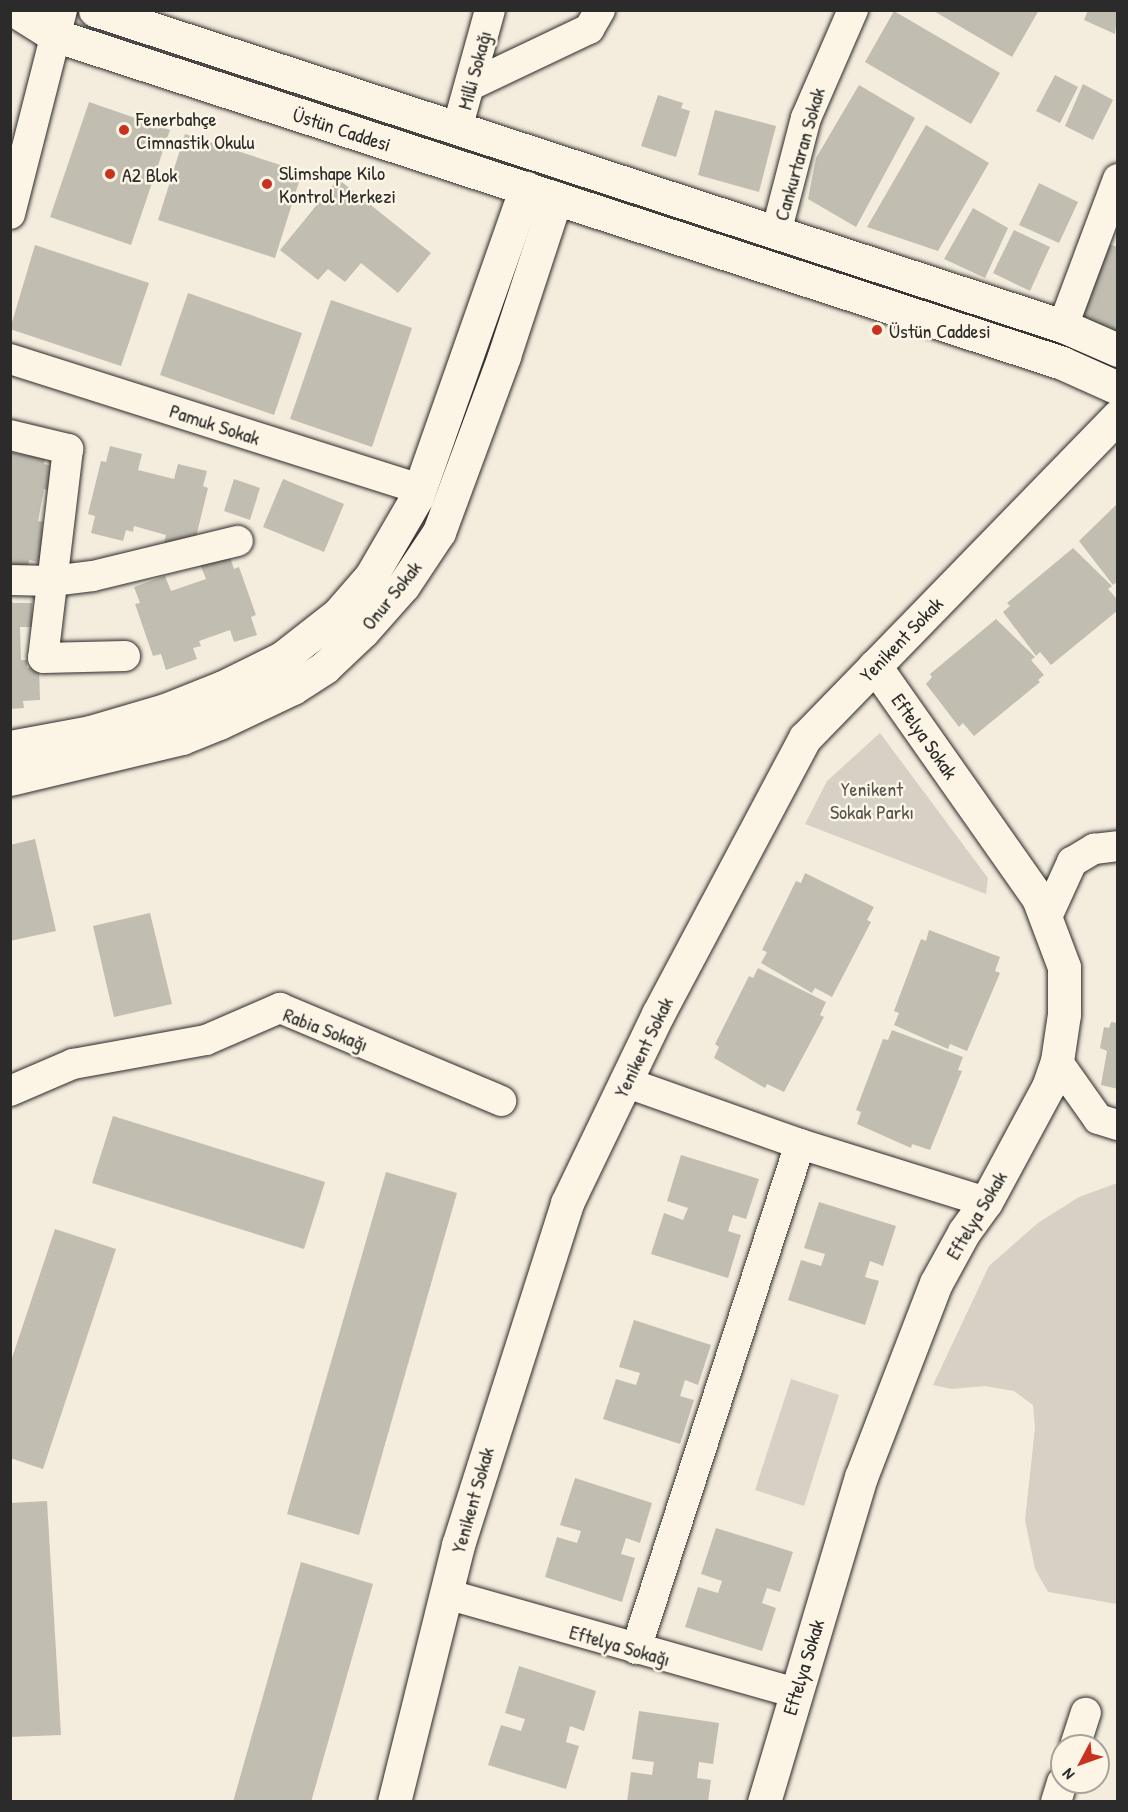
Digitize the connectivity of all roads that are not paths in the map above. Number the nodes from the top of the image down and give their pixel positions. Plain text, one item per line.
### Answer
1 (14, 10) edge
2 (95, 10) edge
3 (490, 10) edge
4 (600, 10) edge
5 (842, 14) edge
6 (58, 23) edge
7 (471, 85) junction
8 (457, 129) junction
9 (1118, 179) edge
10 (541, 193) junction
11 (10, 214) edge
12 (776, 233) junction
13 (1063, 326) junction
14 (1118, 350) edge
15 (10, 359) edge
16 (1118, 388) edge
17 (1118, 416) edge
18 (10, 435) edge
19 (420, 489) junction
20 (238, 541) dead end
21 (10, 580) edge
22 (52, 581) junction
23 (125, 656) dead end
24 (875, 666) junction
25 (10, 747) edge
26 (10, 779) edge
27 (1118, 846) edge
28 (1046, 919) junction
29 (1057, 1061) junction
30 (625, 1082) junction
31 (10, 1091) edge
32 (501, 1101) dead end
33 (1118, 1125) edge
34 (800, 1144) junction
35 (986, 1202) junction
36 (446, 1594) junction
37 (636, 1650) junction
38 (795, 1693) junction
39 (1086, 1713) dead end
40 (1079, 1734) edge
41 (394, 1802) edge
42 (764, 1802) edge

1 - 6 street, Üstün Caddesi
2 - 8 street, Üstün Caddesi
3 - 7 street, Milli Sokağı
4 - 7 street
5 - 12 street, Cankurtaran Sokak
6 - 10 street, Üstün Caddesi
6 - 11 street
7 - 8 street, Milli Sokağı
8 - 12 street, Üstün Caddesi
9 - 13 street
10 - 16 street, Üstün Caddesi
10 - 19 street, Onur Sokak
10 - 26 street, Onur Sokak
12 - 13 street, Üstün Caddesi
13 - 14 street, Üstün Caddesi
15 - 19 street, Pamuk Sokak
17 - 24 street, Yenikent Sokak
18 - 22 street
19 - 25 street, Onur Sokak
20 - 22 street
21 - 22 street
22 - 23 street
24 - 28 street, Eftelya Sokak
24 - 30 street, Yenikent Sokak
27 - 28 street
28 - 29 street, Eftelya Sokak
29 - 33 street
29 - 35 street, Eftelya Sokak
30 - 34 street
30 - 36 street, Yenikent Sokak
31 - 32 street, Rabia Sokağı
34 - 35 street
34 - 37 street
35 - 38 street, Eftelya Sokak
36 - 37 street, Eftelya Sokağı
36 - 41 street, Yenikent Sokak
37 - 38 street, Eftelya Sokağı
38 - 42 street, Eftelya Sokak
39 - 40 street

